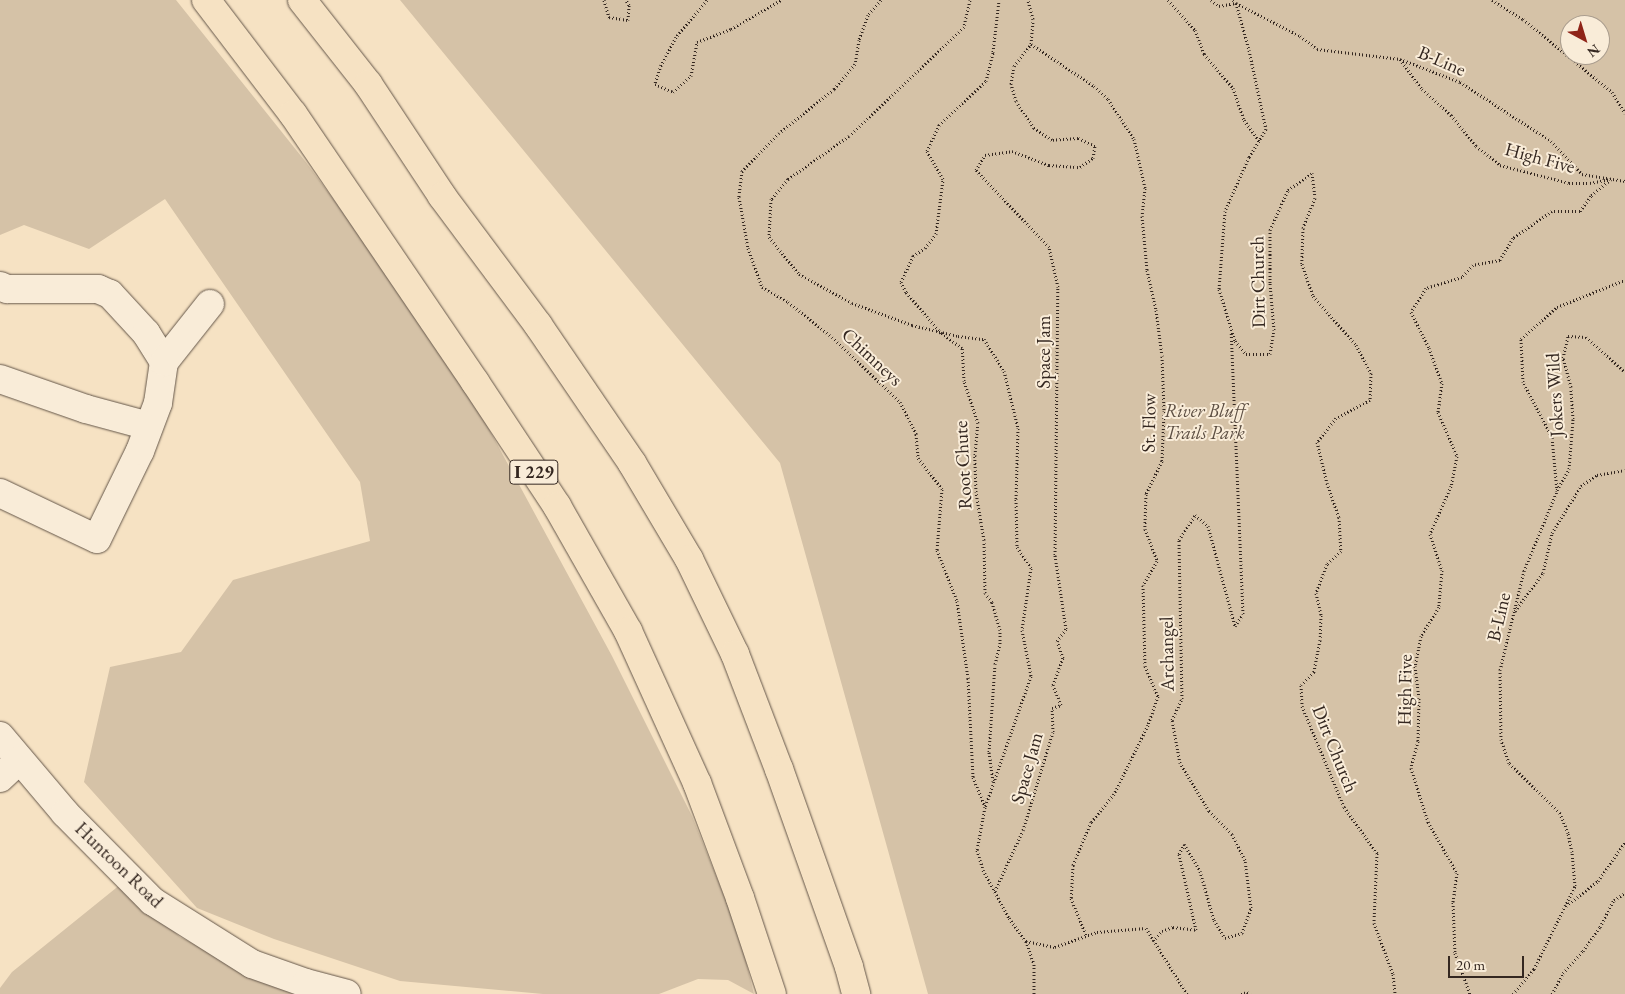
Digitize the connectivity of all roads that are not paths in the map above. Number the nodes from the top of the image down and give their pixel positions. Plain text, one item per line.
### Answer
1 (206, 0) edge
2 (302, 0) edge
3 (0, 286) edge
4 (210, 304) dead end
5 (164, 362) junction
6 (0, 379) edge
7 (149, 426) junction
8 (0, 493) edge
9 (0, 736) edge
10 (9, 769) edge
11 (347, 994) edge
12 (772, 994) edge
13 (856, 994) edge

1 - 12 highway, I 229
2 - 13 highway
3 - 5 street
4 - 5 street
5 - 7 street
6 - 7 street
7 - 8 street
9 - 10 street, Huntoon Road
10 - 11 street, Huntoon Road

